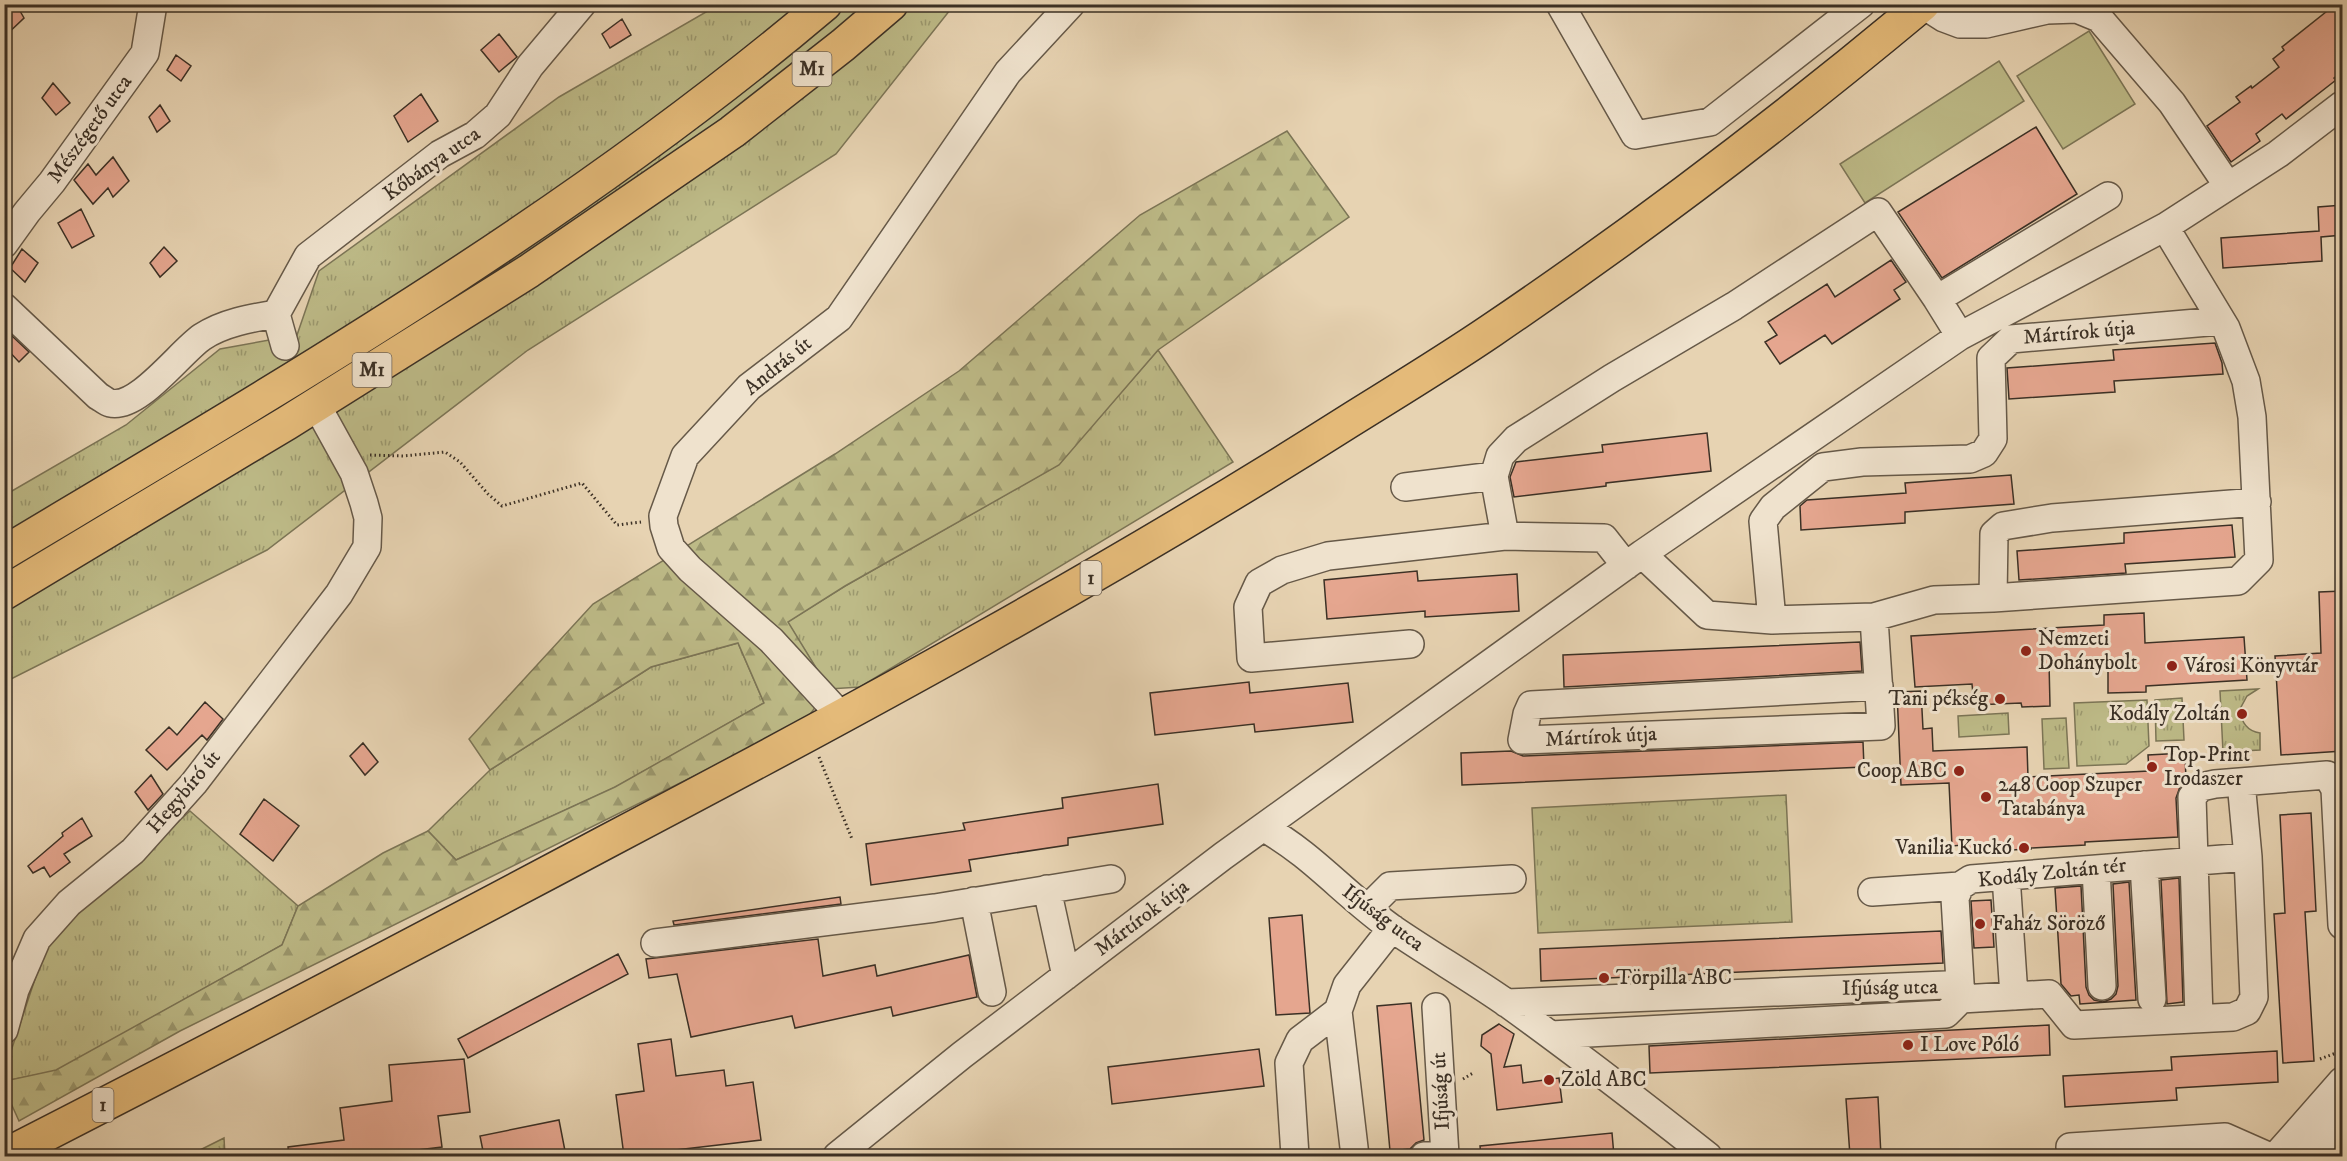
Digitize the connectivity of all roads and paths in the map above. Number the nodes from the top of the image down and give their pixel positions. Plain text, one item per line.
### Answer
1 (153, 4) edge
2 (582, 4) edge
3 (825, 4) edge
4 (891, 4) edge
5 (1071, 4) edge
6 (1560, 4) edge
7 (1861, 4) edge
8 (1922, 5) edge
9 (2051, 7) edge
10 (2343, 105) edge
11 (2228, 186) junction
12 (2108, 196) dead end
13 (2165, 227) junction
14 (4, 244) edge
15 (1937, 298) junction
16 (4, 307) edge
17 (276, 314) junction
18 (2220, 321) junction
19 (1960, 336) junction
20 (285, 346) dead end
21 (321, 415) dead end
22 (345, 456) junction
23 (1494, 476) junction
24 (1405, 487) dead end
25 (2257, 502) junction
26 (663, 516) junction
27 (1505, 536) junction
28 (4, 554) edge
29 (1634, 560) junction
30 (4, 593) edge
31 (1993, 598) junction
32 (1874, 616) junction
33 (1772, 620) junction
34 (1410, 644) dead end
35 (1878, 686) junction
36 (842, 717) junction
37 (810, 735) junction
38 (2241, 782) junction
39 (1264, 828) junction
40 (852, 839) dead end
41 (2248, 857) junction
42 (2193, 860) junction
43 (2144, 865) junction
44 (2096, 869) junction
45 (2006, 876) junction
46 (1111, 879) dead end
47 (1512, 879) dead end
48 (1960, 886) junction
49 (1047, 889) junction
50 (1872, 892) dead end
51 (974, 901) junction
52 (1367, 909) junction
53 (2343, 925) edge
54 (1392, 928) junction
55 (655, 943) dead end
56 (1066, 976) junction
57 (2102, 986) dead end
58 (992, 992) dead end
59 (2014, 996) junction
60 (1961, 999) junction
61 (2152, 999) dead end
62 (1506, 1003) junction
63 (1436, 1007) dead end
64 (1338, 1011) junction
65 (2199, 1017) junction
66 (4, 1030) edge
67 (1551, 1035) junction
68 (2343, 1045) edge
69 (2320, 1059) dead end
70 (2343, 1081) edge
71 (2343, 1119) edge
72 (2070, 1147) dead end
73 (854, 1151) edge
74 (5, 1152) edge
75 (1295, 1156) edge
76 (1355, 1156) edge
77 (1424, 1156) edge
78 (1708, 1156) edge
79 (2268, 1156) edge
80 (2276, 1156) edge
81 (2310, 1156) edge

1 - 14 street, Mészégető utca
2 - 17 street, Kőbánya utca
3 - 28 main road, M1
4 - 30 main road, M1
5 - 26 street, András út
6 - 7 street
8 - 9 street
8 - 36 main road, 1
9 - 11 street
10 - 11 street, Mártírok útja
11 - 13 street, Mártírok útja
12 - 15 street
13 - 18 street
13 - 19 street, Mártírok útja
15 - 19 street
15 - 23 street
16 - 17 street
17 - 20 street
18 - 25 street
18 - 33 street, Mártírok útja
19 - 29 street, Mártírok útja
21 - 22 street
22 - 26 path
22 - 66 street, Hegybíró út
23 - 24 street
23 - 27 street
25 - 31 street
25 - 31 street
26 - 36 street
27 - 29 street
27 - 34 street
29 - 33 street
29 - 39 street, Mártírok útja
31 - 32 street
32 - 33 street
32 - 35 street, Mártírok útja
35 - 35 street, Mártírok útja
36 - 37 main road, 1
37 - 40 path
37 - 74 main road, 1
38 - 41 street
38 - 42 street
38 - 53 street
39 - 52 street, Ifjúság utca
39 - 56 street, Mártírok útja
41 - 42 street, Kodály Zoltán tér
41 - 65 street
42 - 43 street, Kodály Zoltán tér
42 - 65 street
43 - 44 street, Kodály Zoltán tér
43 - 61 street
44 - 45 street, Kodály Zoltán tér
44 - 57 street
45 - 48 street, Kodály Zoltán tér
45 - 59 street
46 - 49 street
47 - 52 street
48 - 50 street
48 - 60 street, Kodály Zoltán tér
49 - 51 street
49 - 56 street, Mártírok útja
51 - 55 street
51 - 58 street
52 - 54 street, Ifjúság utca
54 - 62 street, Ifjúság utca
54 - 64 street
56 - 73 street, Mártírok útja
59 - 60 street
59 - 65 street
60 - 62 street, Ifjúság utca
60 - 67 street, Ifjúság utca
62 - 67 street, Ifjúság utca
63 - 77 street, Ifjúság út
64 - 75 street
64 - 76 street
67 - 78 street, Ifjúság utca
68 - 69 path
70 - 80 street
71 - 81 street
72 - 79 street

